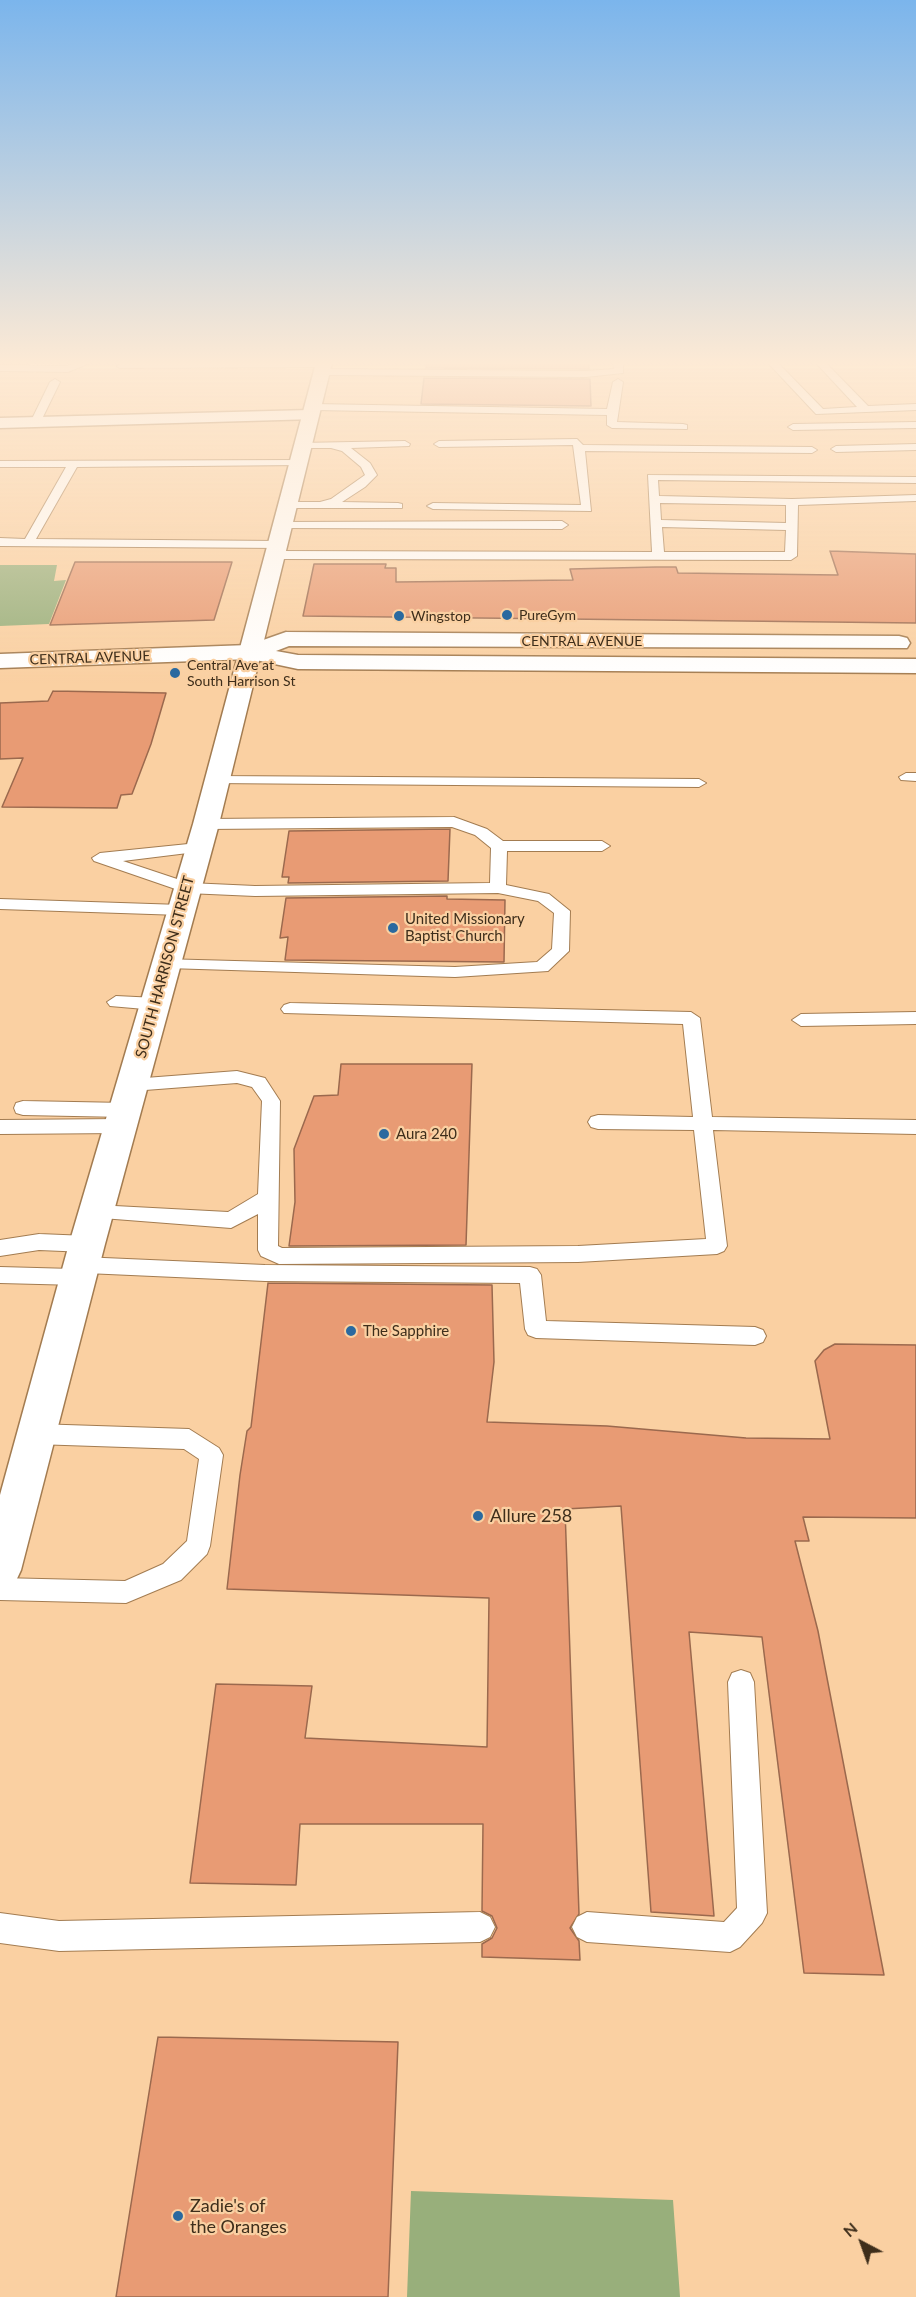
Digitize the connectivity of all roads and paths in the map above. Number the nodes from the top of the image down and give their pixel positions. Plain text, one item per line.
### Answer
1 (70, 470) edge
2 (297, 470) edge
3 (369, 470) edge
4 (582, 470) edge
5 (916, 480) edge
6 (916, 498) edge
7 (654, 499) junction
8 (792, 502) junction
9 (288, 505) junction
10 (320, 505) junction
11 (398, 506) dead end
12 (433, 506) dead end
13 (656, 523) junction
14 (562, 525) dead end
15 (283, 526) junction
16 (792, 527) junction
17 (0, 542) edge
18 (28, 543) junction
19 (277, 550) junction
20 (658, 556) junction
21 (916, 643) edge
22 (251, 652) junction
23 (0, 661) edge
24 (916, 666) edge
25 (216, 780) junction
26 (699, 783) dead end
27 (206, 824) junction
28 (499, 846) junction
29 (602, 846) dead end
30 (198, 848) junction
31 (498, 888) junction
32 (184, 899) junction
33 (0, 904) edge
34 (167, 963) junction
35 (116, 1002) dead end
36 (156, 1004) junction
37 (290, 1009) dead end
38 (916, 1018) edge
39 (801, 1020) dead end
40 (126, 1107) junction
41 (23, 1108) dead end
42 (598, 1122) dead end
43 (703, 1124) junction
44 (0, 1127) edge
45 (916, 1127) edge
46 (268, 1198) junction
47 (0, 1248) edge
48 (86, 1249) junction
49 (0, 1275) edge
50 (755, 1336) dead end
51 (35, 1434) junction
52 (0, 1570) edge
53 (0, 1589) edge
54 (741, 1682) dead end
55 (480, 1927) dead end
56 (587, 1927) dead end
57 (0, 1928) edge

1 - 18 lane
2 - 9 main road, SOUTH HARRISON STREET
3 - 10 lane
4 - 12 lane
5 - 7 lane
6 - 8 lane
7 - 8 lane
7 - 13 lane
8 - 16 lane
9 - 10 lane
9 - 15 main road, SOUTH HARRISON STREET
10 - 11 lane
13 - 16 lane
13 - 20 lane
14 - 15 lane
15 - 19 main road, SOUTH HARRISON STREET
16 - 20 lane
17 - 18 lane
18 - 19 lane
19 - 20 lane
19 - 22 main road, SOUTH HARRISON STREET
21 - 22 main road, CENTRAL AVENUE
22 - 23 main road, CENTRAL AVENUE
22 - 24 main road, CENTRAL AVENUE
22 - 25 main road, SOUTH HARRISON STREET
25 - 26 lane
25 - 27 main road, SOUTH HARRISON STREET
27 - 28 lane
27 - 30 main road, SOUTH HARRISON STREET
28 - 29 lane
28 - 31 lane
30 - 32 main road, SOUTH HARRISON STREET
30 - 32 lane
31 - 32 lane
31 - 34 lane
32 - 33 lane
32 - 34 main road, SOUTH HARRISON STREET
34 - 36 main road, SOUTH HARRISON STREET
35 - 36 lane
36 - 40 main road, SOUTH HARRISON STREET
37 - 43 lane
38 - 39 lane
40 - 41 lane
40 - 44 lane
40 - 46 lane
40 - 48 main road, SOUTH HARRISON STREET
42 - 43 lane
43 - 45 lane
43 - 46 lane
46 - 48 lane
47 - 48 lane
48 - 49 lane
48 - 50 lane
48 - 51 main road, SOUTH HARRISON STREET
51 - 52 main road, SOUTH HARRISON STREET
51 - 53 lane
54 - 56 lane
55 - 57 lane

